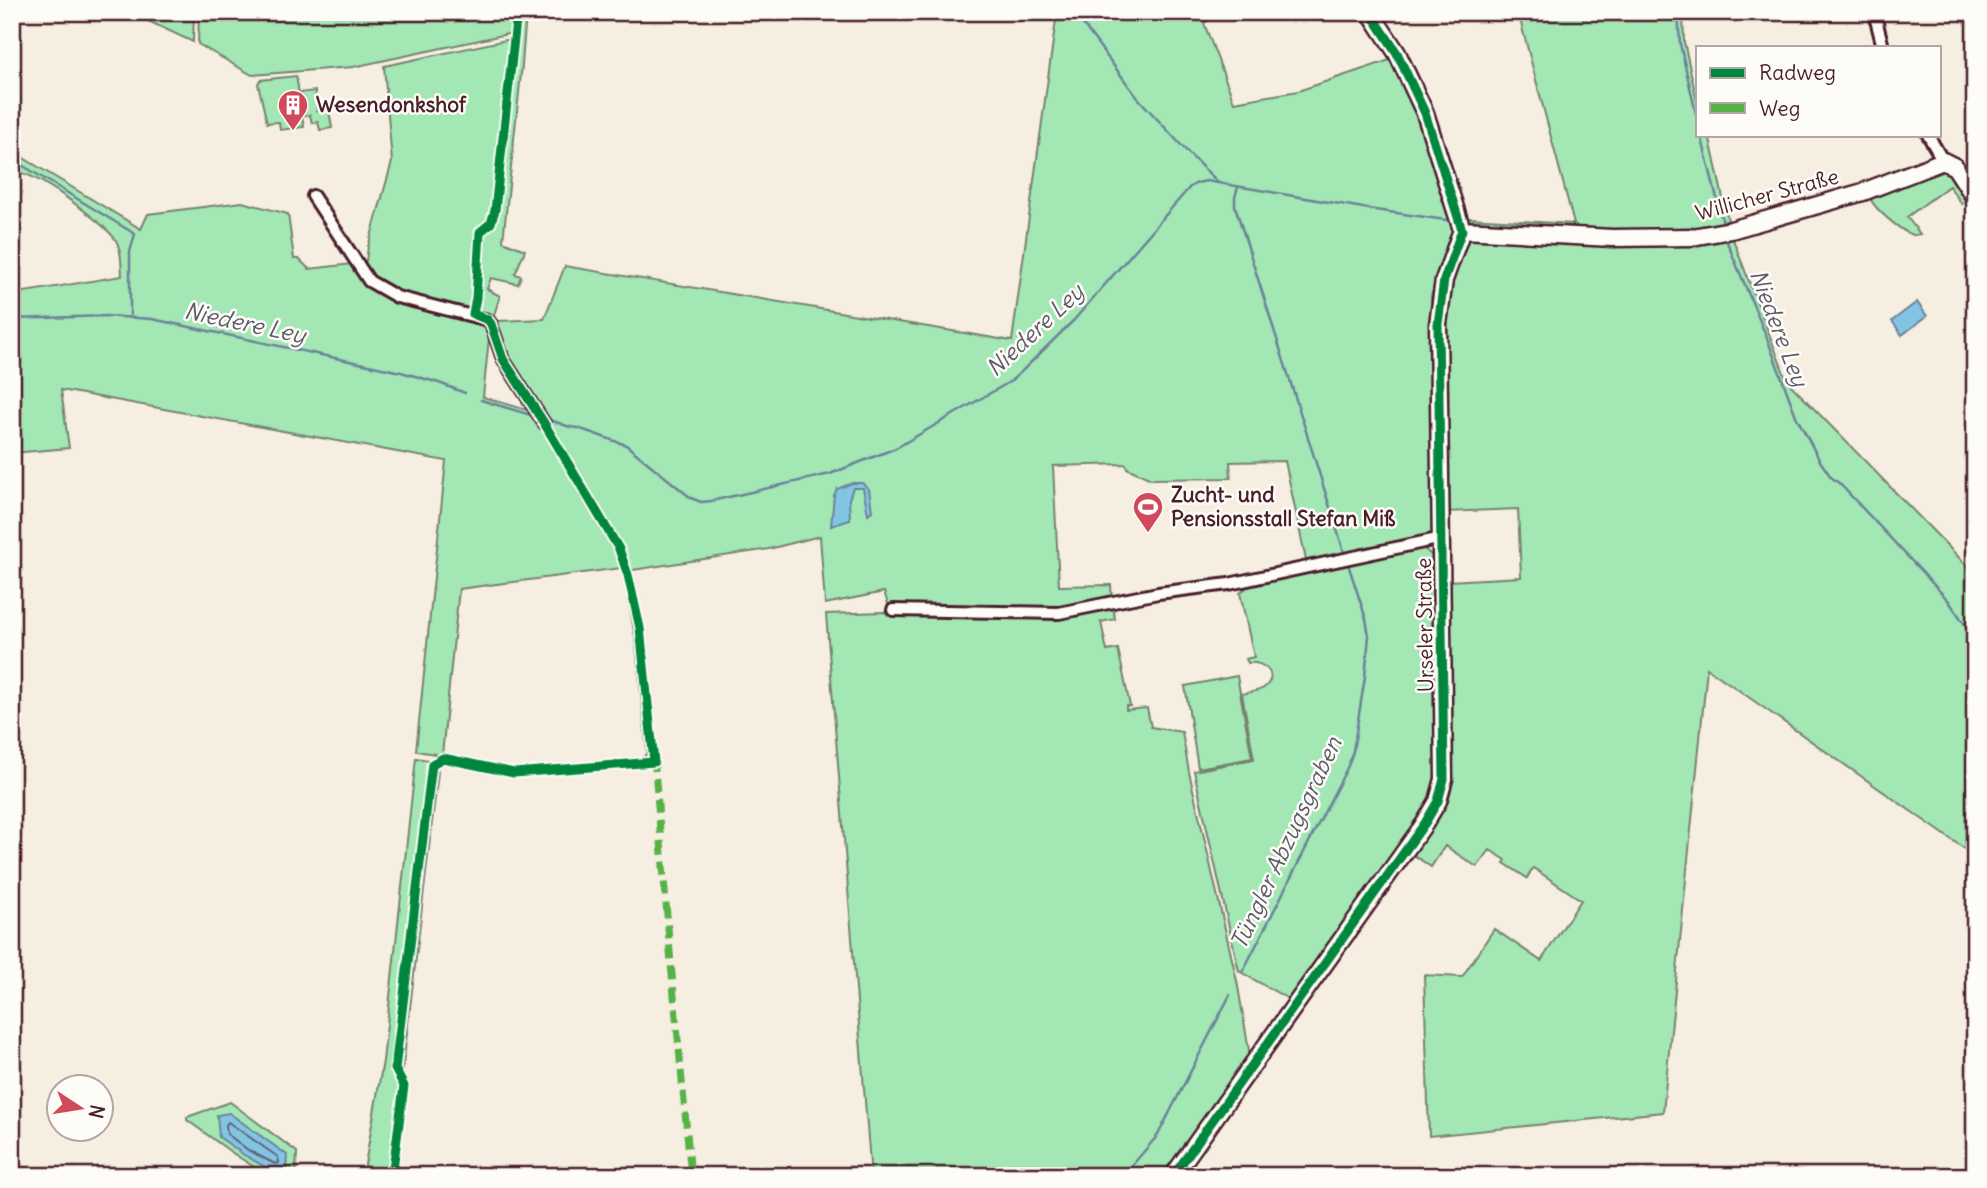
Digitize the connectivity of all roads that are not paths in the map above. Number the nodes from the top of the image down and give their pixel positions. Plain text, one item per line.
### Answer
1 (1370, 12) edge
2 (1874, 12) edge
3 (1883, 46) edge
4 (1929, 136) edge
5 (1944, 161) junction
6 (313, 196) dead end
7 (1975, 198) edge
8 (1462, 230) junction
9 (544, 423) dead end
10 (1442, 538) junction
11 (893, 610) dead end
12 (1173, 1176) edge

1 - 8 street
2 - 3 street
4 - 5 street
5 - 7 street
5 - 8 street, Willicher Straße
6 - 9 street
8 - 10 street, Urseler Straße
10 - 11 street, Urseler Straße
10 - 12 street, Urseler Straße

